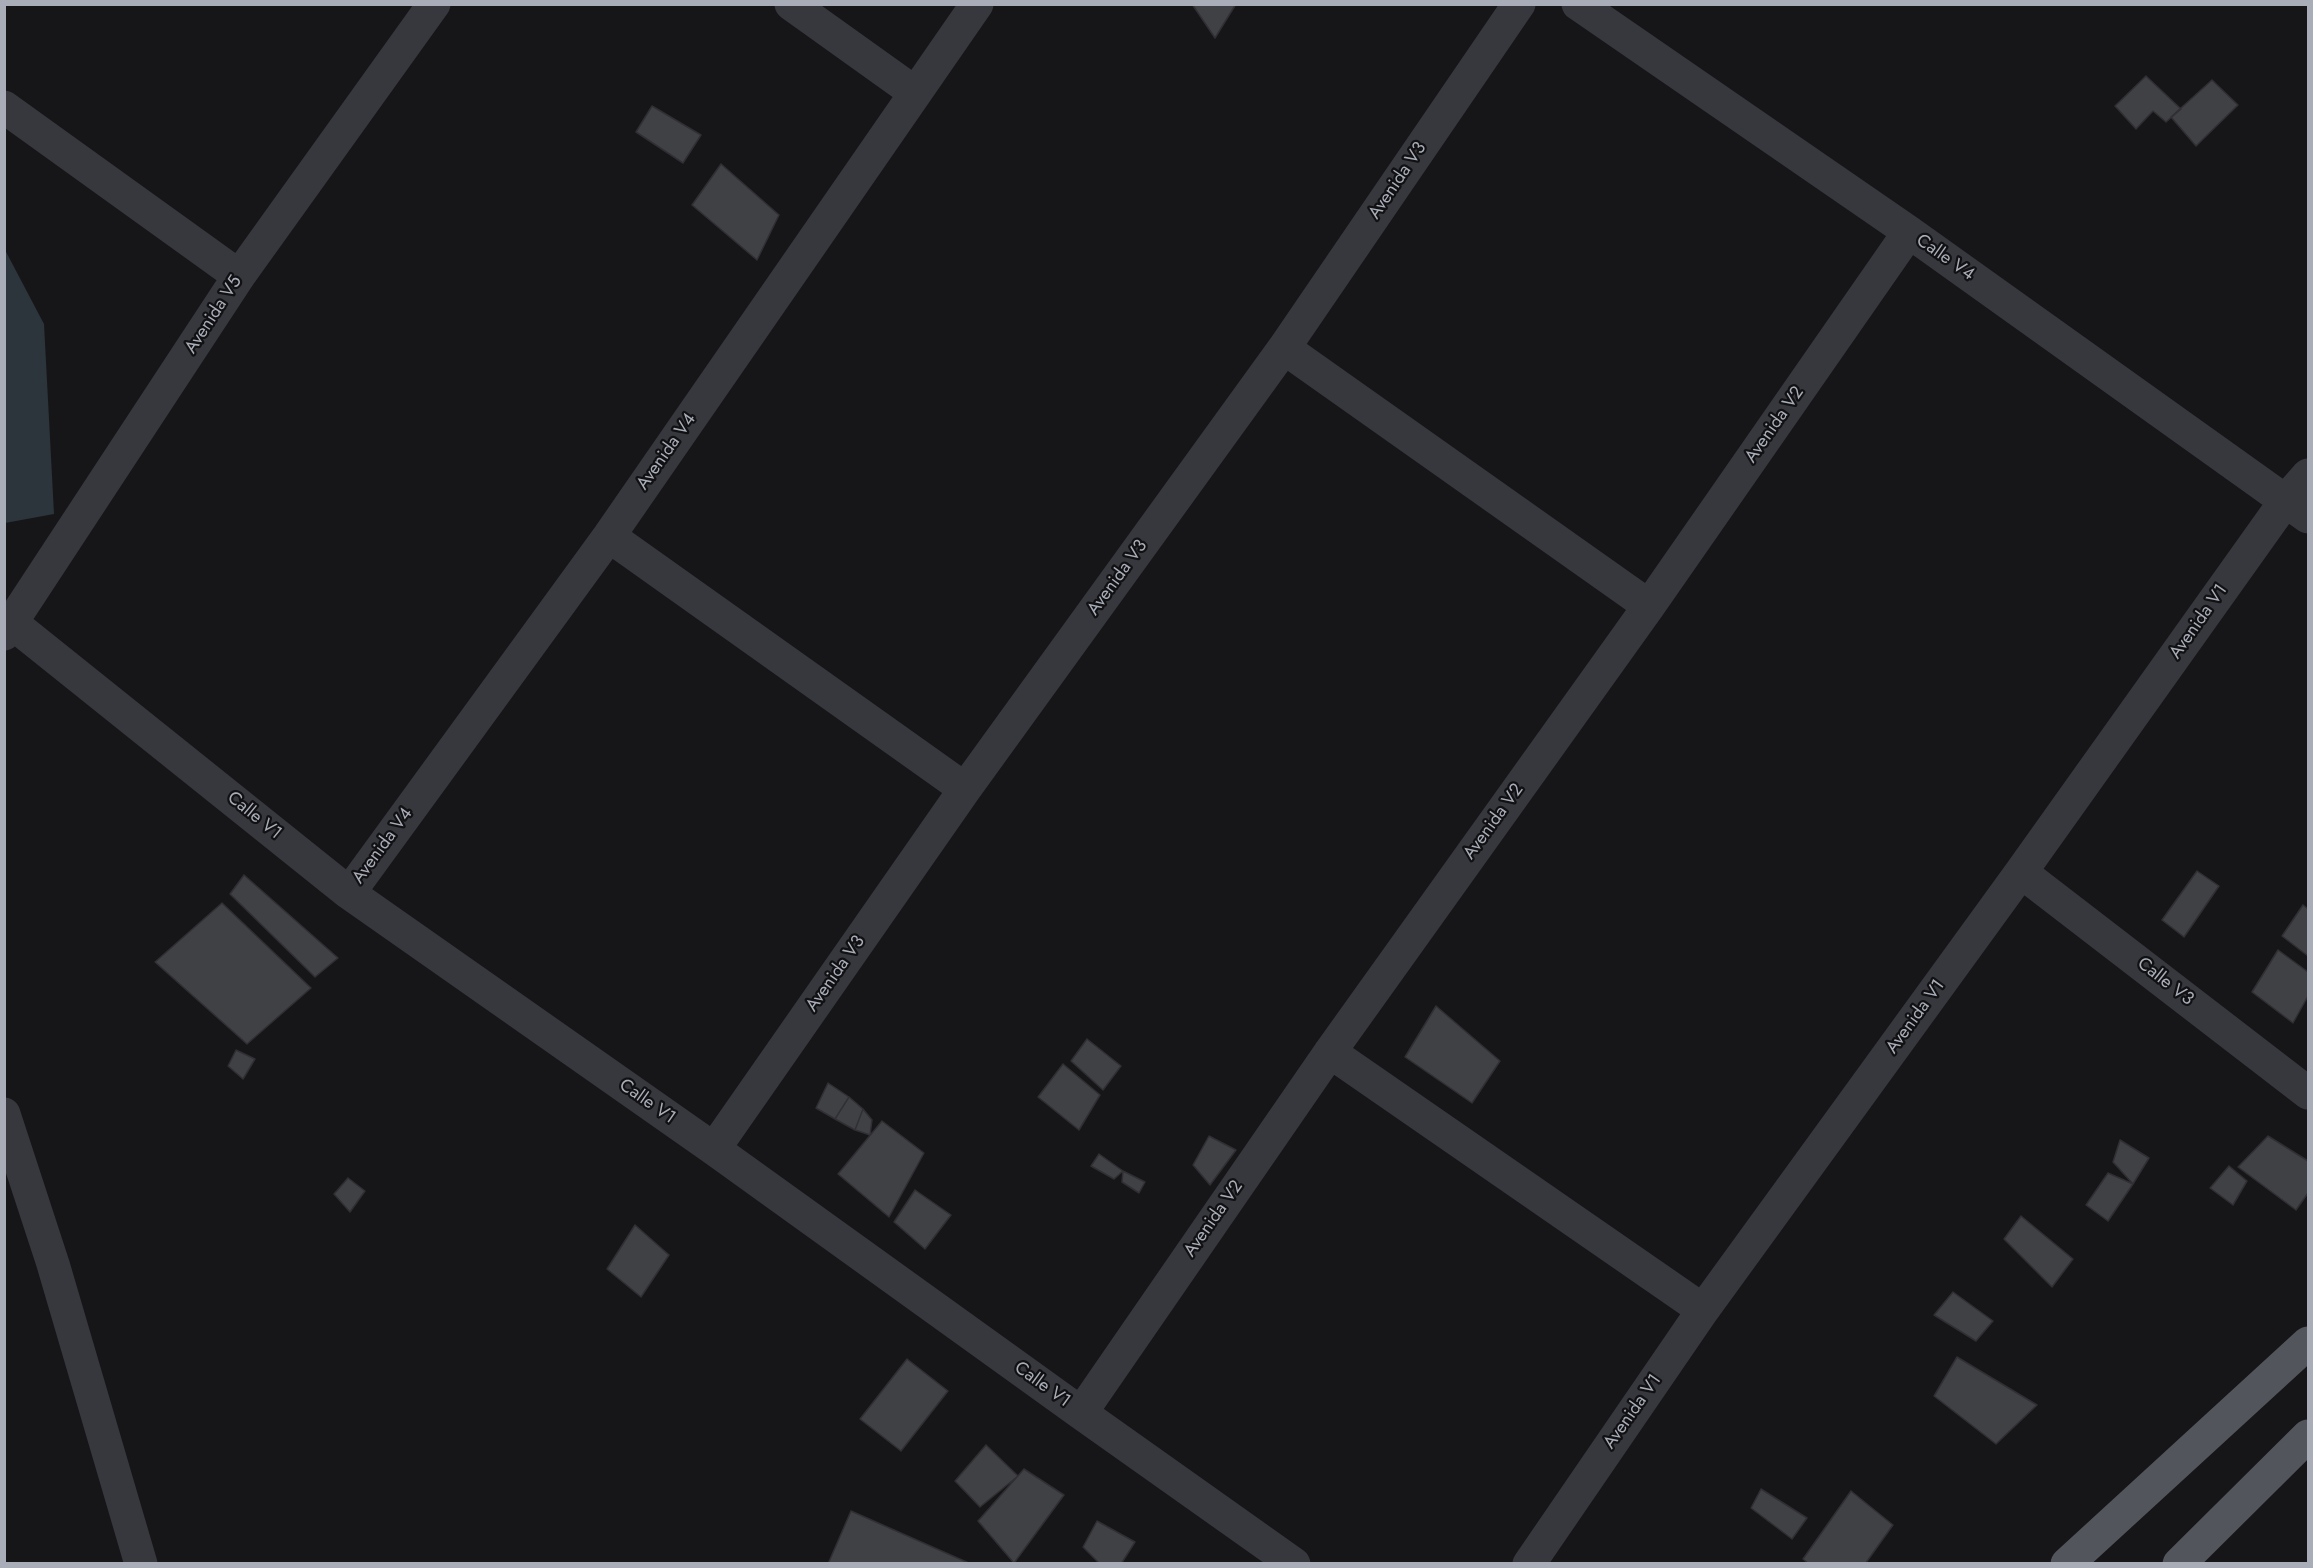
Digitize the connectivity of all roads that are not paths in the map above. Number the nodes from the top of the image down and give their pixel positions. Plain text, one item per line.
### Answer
1 (434, 4) edge
2 (791, 4) edge
3 (977, 4) edge
4 (1519, 4) edge
5 (1578, 4) edge
6 (914, 92) junction
7 (4, 107) edge
8 (1910, 232) junction
9 (239, 276) junction
10 (1284, 348) junction
11 (2308, 475) edge
12 (2297, 509) edge
13 (609, 536) junction
14 (1649, 606) junction
15 (8, 629) edge
16 (965, 789) junction
17 (2021, 872) junction
18 (349, 893) junction
19 (1330, 1052) junction
20 (2308, 1093) edge
21 (4, 1114) edge
22 (714, 1149) junction
23 (1703, 1310) junction
24 (2308, 1343) edge
25 (1081, 1413) junction
26 (2308, 1436) edge
27 (141, 1563) edge
28 (1294, 1563) edge
29 (1529, 1563) edge
30 (2067, 1563) edge
31 (2179, 1563) edge

1 - 9 street, Avenida V5
2 - 6 street
3 - 6 street, Avenida V4
4 - 10 street, Avenida V3
5 - 8 street, Calle V4
6 - 13 street, Avenida V4
7 - 9 street
8 - 12 street, Calle V4
8 - 14 street, Avenida V2
9 - 15 street, Avenida V5
10 - 14 street
10 - 16 street, Avenida V3
11 - 12 street, Avenida V1
12 - 17 street, Avenida V1
13 - 16 street
13 - 18 street, Avenida V4
14 - 19 street, Avenida V2
15 - 18 street, Calle V1
16 - 22 street, Avenida V3
17 - 20 street, Calle V3
17 - 23 street, Avenida V1
18 - 22 street, Calle V1
19 - 23 street
19 - 25 street, Avenida V2
21 - 27 street
22 - 25 street, Calle V1
23 - 29 street, Avenida V1
24 - 30 main road
25 - 28 street, Calle V1
26 - 31 main road

